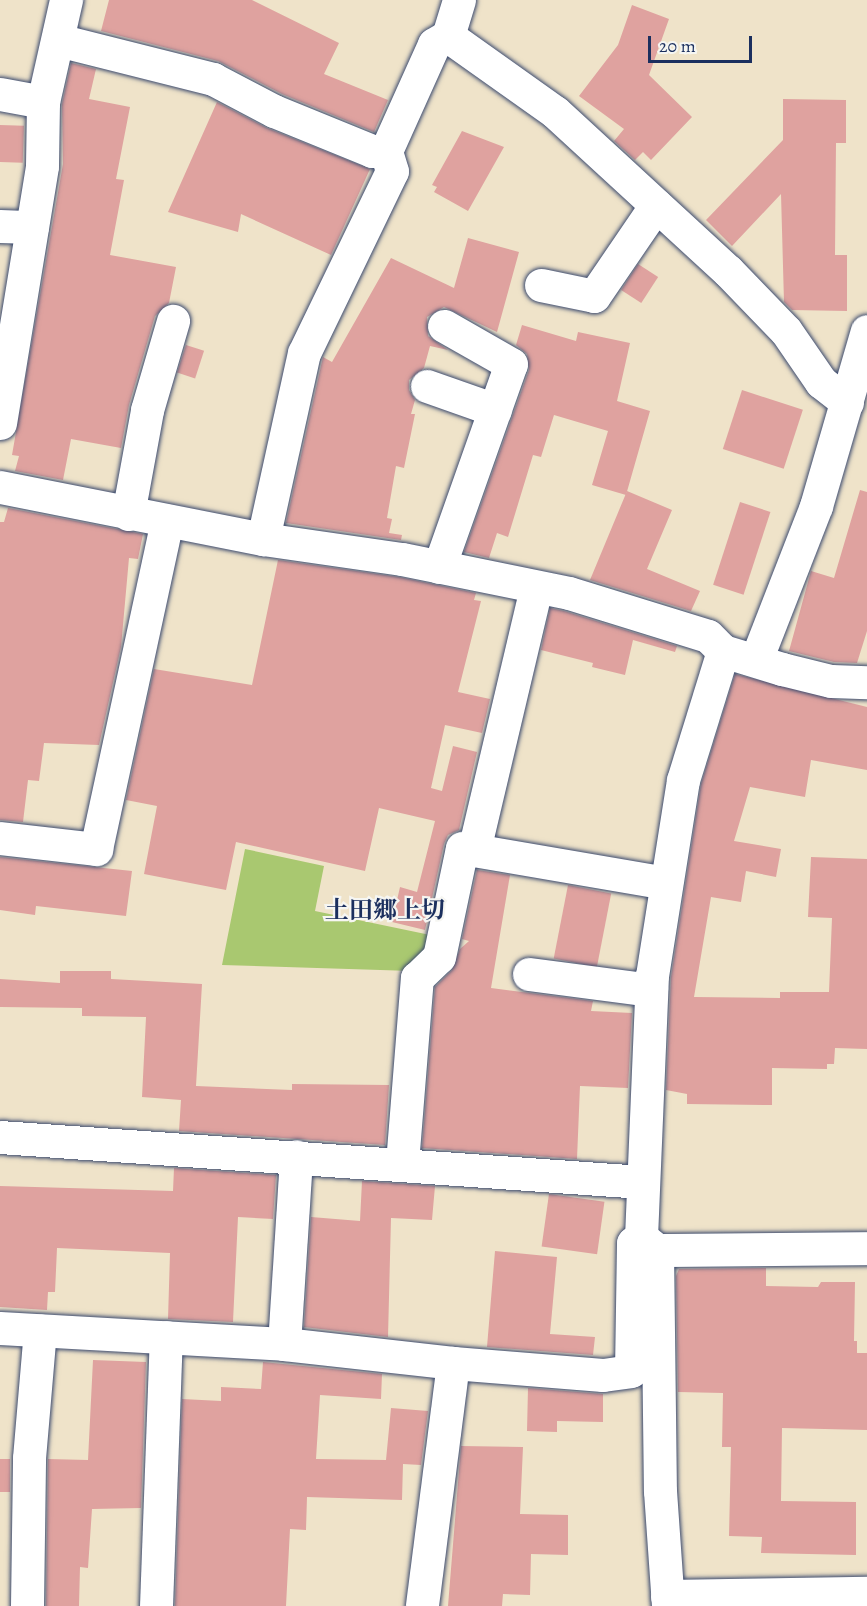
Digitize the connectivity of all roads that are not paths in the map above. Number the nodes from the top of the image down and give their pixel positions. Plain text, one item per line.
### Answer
1 (66, 0) edge
2 (459, 0) edge
3 (448, 36) junction
4 (58, 40) junction
5 (0, 94) edge
6 (43, 102) junction
7 (386, 151) junction
8 (656, 205) junction
9 (16, 226) edge
10 (542, 285) dead end
11 (172, 321) dead end
12 (444, 326) dead end
13 (867, 331) edge
14 (5, 356) edge
15 (427, 386) dead end
16 (847, 402) junction
17 (495, 410) junction
18 (0, 423) edge
19 (0, 487) edge
20 (128, 514) junction
21 (167, 521) junction
22 (263, 539) junction
23 (439, 567) junction
24 (536, 587) junction
25 (723, 651) junction
26 (756, 660) junction
27 (867, 682) edge
28 (0, 838) edge
29 (474, 850) junction
30 (666, 883) junction
31 (529, 974) dead end
32 (651, 990) junction
33 (0, 1137) edge
34 (296, 1156) junction
35 (402, 1163) junction
36 (642, 1182) junction
37 (649, 1244) junction
38 (867, 1248) edge
39 (0, 1328) edge
40 (40, 1330) junction
41 (166, 1337) junction
42 (284, 1344) junction
43 (453, 1363) junction
44 (867, 1593) edge
45 (667, 1601) edge
46 (27, 1606) edge
47 (156, 1606) edge
48 (422, 1606) edge

1 - 4 street
2 - 3 street
3 - 7 street
3 - 8 street
4 - 6 street
4 - 7 street
5 - 6 street
6 - 9 street
7 - 22 street
8 - 10 street
8 - 16 street
9 - 14 street
11 - 20 street
12 - 17 street
13 - 16 street
14 - 18 street
15 - 17 street
16 - 26 street
17 - 23 street
19 - 20 street
20 - 21 street
21 - 22 street
21 - 28 street
22 - 23 street
23 - 24 street
24 - 25 street
24 - 29 street
25 - 26 street
25 - 30 street
26 - 27 street
29 - 30 street
29 - 35 street
30 - 32 street
31 - 32 street
32 - 36 street
33 - 34 street
34 - 35 street
34 - 42 street
35 - 36 street
36 - 37 street
37 - 38 street
37 - 43 street
37 - 45 street
39 - 40 street
40 - 41 street
40 - 46 street
41 - 42 street
41 - 47 street
42 - 43 street
43 - 48 street
44 - 45 street

